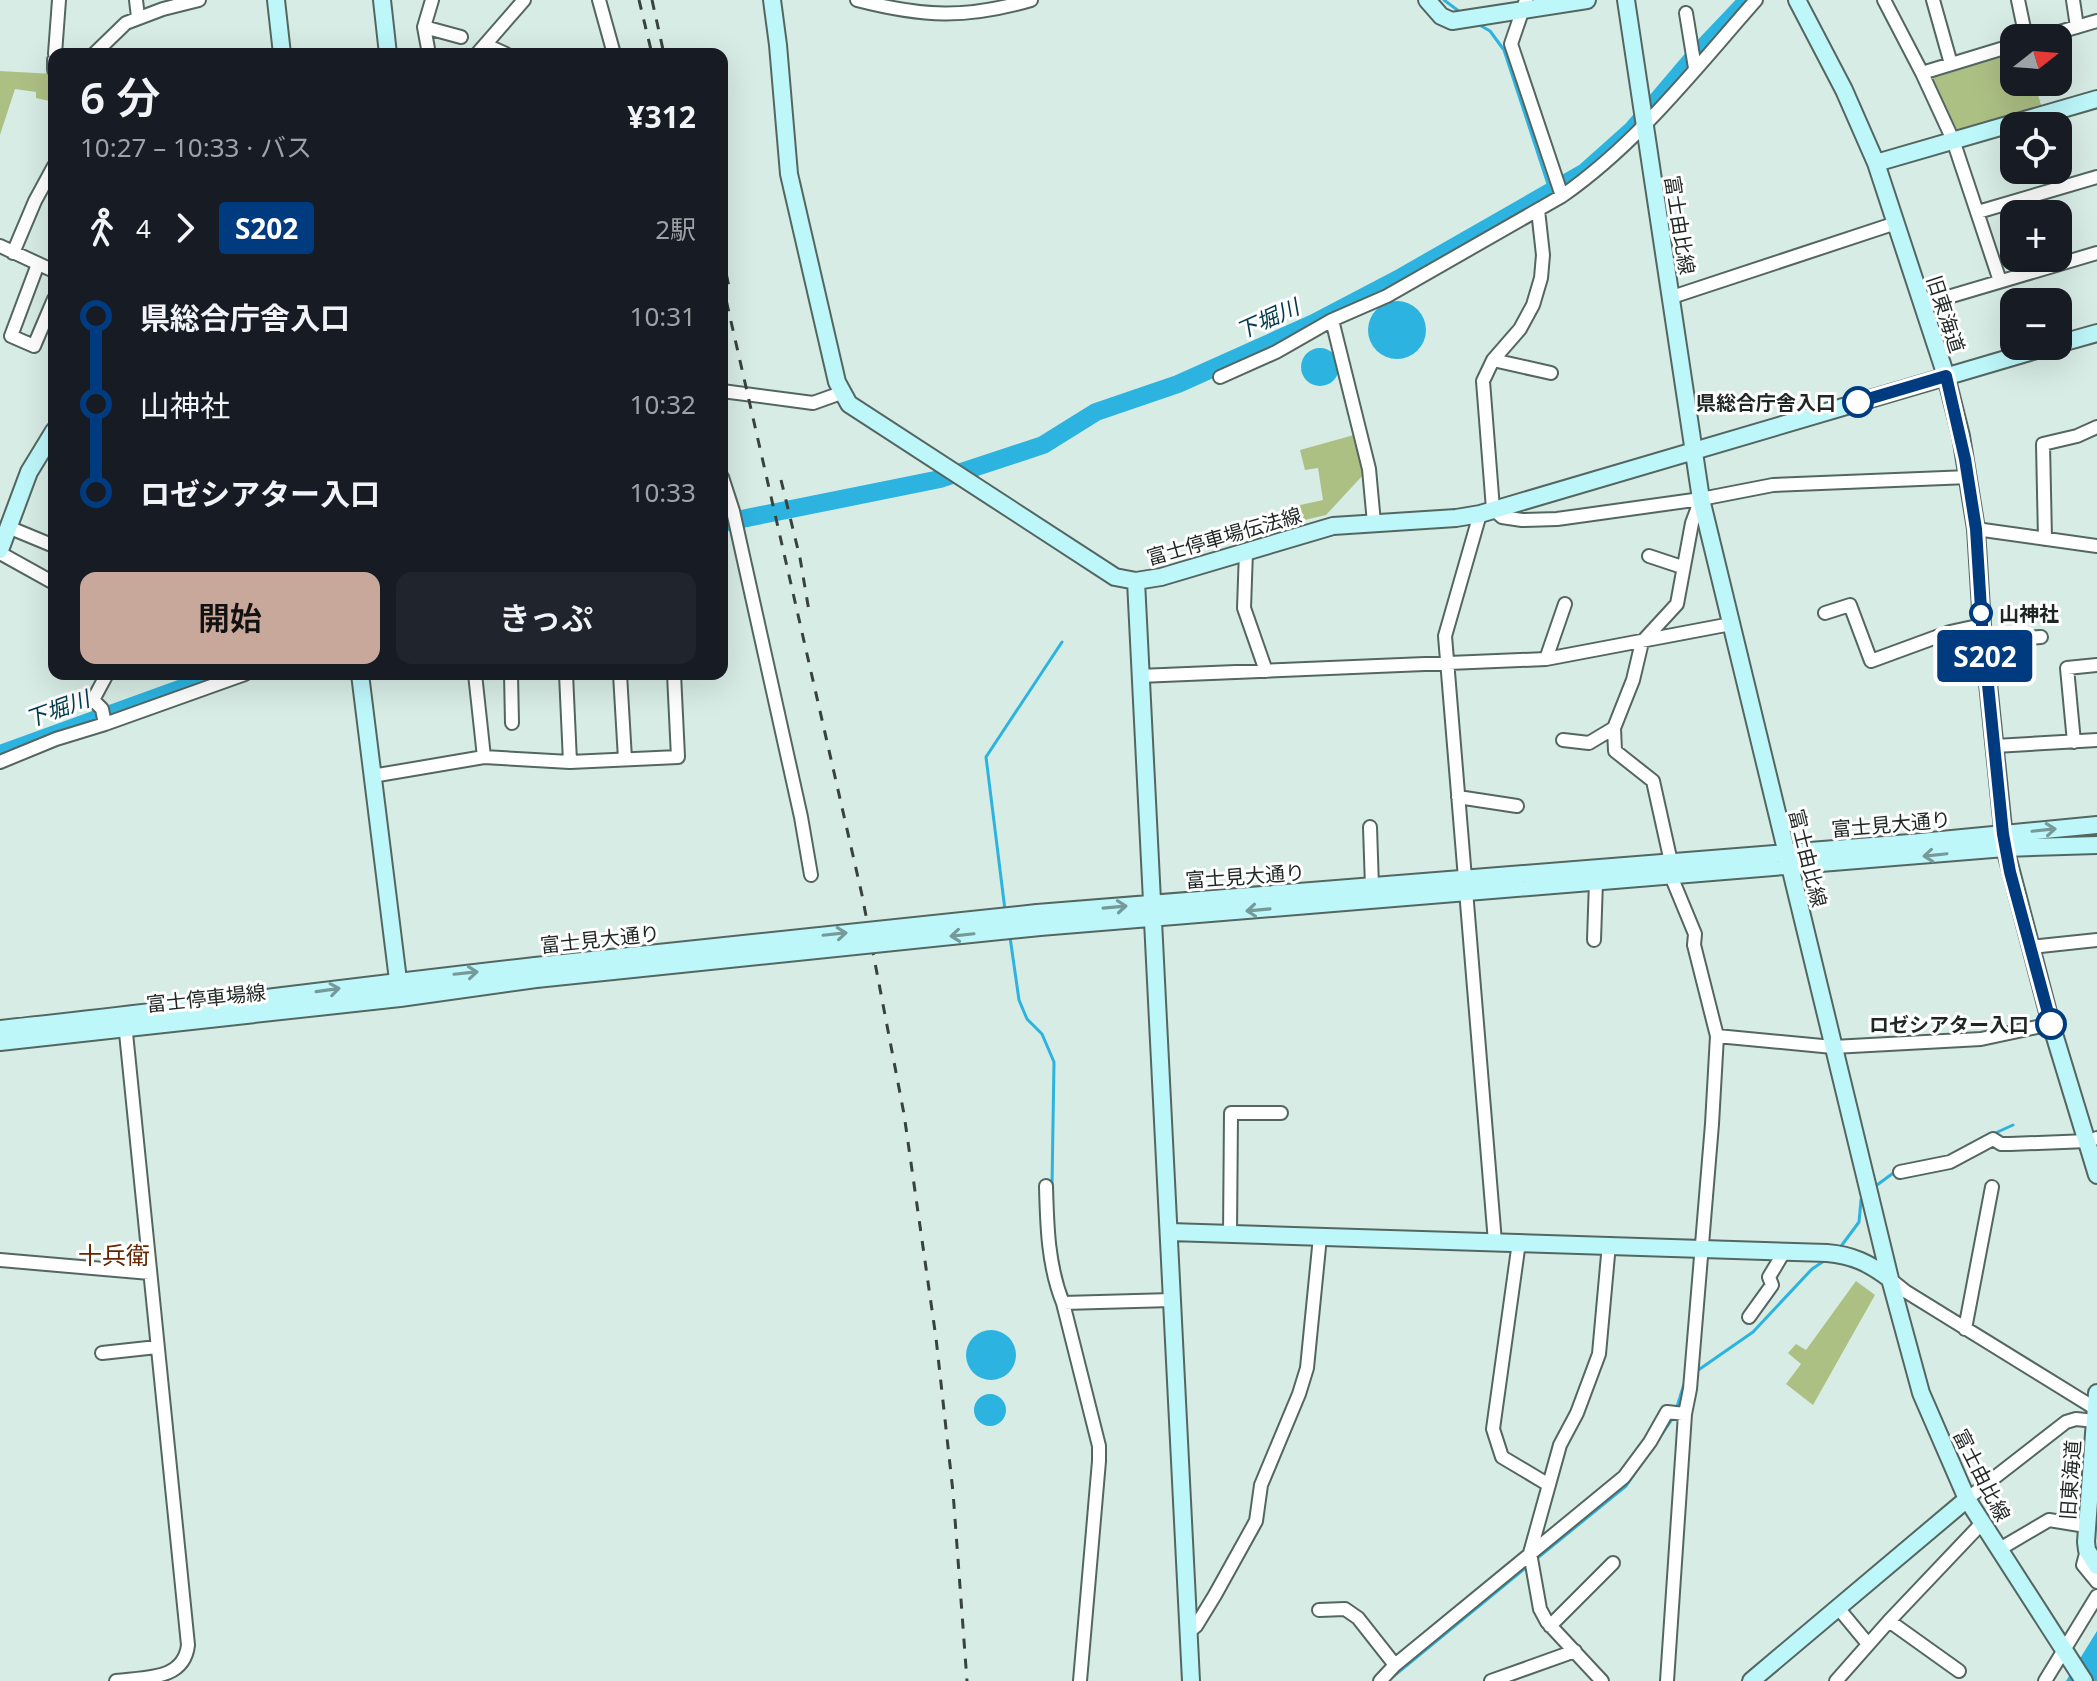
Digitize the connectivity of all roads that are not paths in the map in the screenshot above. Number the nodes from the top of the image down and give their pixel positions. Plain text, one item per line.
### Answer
1 (59, 0) edge
2 (136, 0) edge
3 (199, 0) edge
4 (276, 0) edge
5 (382, 0) edge
6 (432, 0) edge
7 (524, 0) edge
8 (599, 0) edge
9 (772, 0) edge
10 (857, 0) edge
11 (1031, 0) edge
12 (1427, 0) edge
13 (1587, 0) edge
14 (1626, 0) edge
15 (1756, 0) edge
16 (1797, 0) edge
17 (1884, 0) edge
18 (1933, 0) edge
19 (2018, 0) edge
20 (2073, 0) edge
21 (1525, 5) edge
22 (1686, 13) dead end
23 (138, 17) junction
24 (2097, 21) edge
25 (2023, 24) edge
26 (424, 27) junction
27 (2077, 27) junction
28 (2072, 28) edge
29 (461, 37) dead end
30 (55, 48) edge
31 (100, 48) edge
32 (281, 48) edge
33 (387, 48) edge
34 (428, 48) edge
35 (483, 48) edge
36 (612, 48) edge
37 (2000, 49) edge
38 (1951, 64) junction
39 (1695, 68) junction
40 (1922, 73) junction
41 (2097, 99) edge
42 (1645, 127) junction
43 (1953, 140) junction
44 (1876, 163) junction
45 (48, 177) edge
46 (2097, 177) edge
47 (1562, 196) junction
48 (1538, 210) junction
49 (1978, 212) junction
50 (1896, 223) junction
51 (0, 246) edge
52 (13, 253) junction
53 (2097, 253) edge
54 (38, 264) junction
55 (48, 268) edge
56 (2000, 281) junction
57 (1672, 297) junction
58 (1921, 305) junction
59 (48, 313) edge
60 (1332, 320) junction
61 (2097, 333) edge
62 (2072, 340) edge
63 (1493, 360) junction
64 (2001, 360) edge
65 (1551, 373) dead end
66 (1946, 376) junction
67 (1220, 377) dead end
68 (728, 392) edge
69 (841, 393) junction
70 (2097, 427) edge
71 (1693, 449) junction
72 (48, 452) edge
73 (1969, 477) junction
74 (728, 496) edge
75 (1701, 499) junction
76 (1487, 511) junction
77 (1374, 523) junction
78 (8, 527) junction
79 (1976, 529) junction
80 (731, 530) edge
81 (2045, 539) junction
82 (48, 544) edge
83 (2097, 546) edge
84 (1246, 551) junction
85 (0, 552) edge
86 (1649, 556) dead end
87 (1682, 567) junction
88 (48, 580) edge
89 (1136, 581) junction
90 (1565, 604) dead end
91 (1825, 613) dead end
92 (1731, 624) junction
93 (1983, 633) junction
94 (2041, 637) dead end
95 (1642, 642) junction
96 (1546, 659) junction
97 (1448, 663) junction
98 (2097, 665) edge
99 (1266, 671) junction
100 (1139, 676) junction
101 (104, 680) edge
102 (228, 680) edge
103 (361, 680) edge
104 (476, 680) edge
105 (511, 680) edge
106 (566, 680) edge
107 (620, 680) edge
108 (674, 680) edge
109 (512, 723) dead end
110 (105, 724) junction
111 (1614, 728) junction
112 (1563, 740) dead end
113 (2097, 740) edge
114 (2074, 742) junction
115 (1995, 746) junction
116 (484, 757) junction
117 (625, 759) junction
118 (0, 762) edge
119 (570, 762) junction
120 (372, 776) junction
121 (1458, 797) junction
122 (1517, 806) dead end
123 (2097, 825) edge
124 (1370, 827) dead end
125 (2004, 841) junction
126 (2097, 845) edge
127 (1788, 860) junction
128 (1671, 869) junction
129 (811, 875) dead end
130 (1596, 881) junction
131 (1466, 886) junction
132 (1372, 887) junction
133 (1151, 911) junction
134 (1594, 940) dead end
135 (2097, 940) edge
136 (2031, 947) junction
137 (399, 989) junction
138 (125, 1022) junction
139 (2051, 1024) junction
140 (0, 1029) edge
141 (1717, 1036) junction
142 (0, 1042) edge
143 (1833, 1047) junction
144 (1281, 1113) dead end
145 (2093, 1140) edge
146 (1900, 1172) dead end
147 (2097, 1175) edge
148 (1046, 1186) dead end
149 (1992, 1187) dead end
150 (1170, 1232) junction
151 (1230, 1234) junction
152 (1320, 1237) junction
153 (1495, 1242) junction
154 (1519, 1242) junction
155 (1609, 1244) junction
156 (1701, 1247) junction
157 (1784, 1252) junction
158 (0, 1260) edge
159 (150, 1273) junction
160 (1890, 1279) junction
161 (1172, 1300) junction
162 (1063, 1303) junction
163 (1749, 1317) dead end
164 (1965, 1329) junction
165 (157, 1347) junction
166 (102, 1353) dead end
167 (2096, 1408) edge
168 (1685, 1414) junction
169 (2095, 1456) edge
170 (1549, 1485) junction
171 (1967, 1499) junction
172 (1982, 1523) junction
173 (2086, 1526) junction
174 (1998, 1550) junction
175 (2087, 1550) junction
176 (1530, 1553) junction
177 (1613, 1563) dead end
178 (2097, 1566) edge
179 (2097, 1582) edge
180 (2097, 1596) edge
181 (1839, 1609) junction
182 (1319, 1610) dead end
183 (1889, 1621) junction
184 (1550, 1626) junction
185 (1189, 1632) junction
186 (1868, 1644) junction
187 (1575, 1651) junction
188 (2066, 1653) junction
189 (1395, 1665) junction
190 (1959, 1671) dead end
191 (116, 1681) edge
192 (1080, 1681) edge
193 (1191, 1681) edge
194 (1380, 1681) edge
195 (1491, 1681) edge
196 (1602, 1681) edge
197 (1667, 1681) edge
198 (1751, 1681) edge
199 (1836, 1681) edge
200 (2045, 1681) edge
201 (2084, 1681) edge

1 - 30 street
2 - 23 street
3 - 23 street
4 - 32 street
5 - 33 street
6 - 26 street
7 - 35 street
8 - 36 street
9 - 69 street
10 - 11 street
12 - 21 street
13 - 21 street
14 - 42 street, 富士由比線
15 - 39 street
16 - 44 street, 旧東海道
17 - 40 street
18 - 38 street
19 - 25 street
20 - 27 street
21 - 47 street
22 - 39 street
23 - 31 street
24 - 27 street
26 - 29 street
26 - 34 street
27 - 28 street
37 - 38 street
38 - 40 street
39 - 42 street
40 - 43 street
41 - 43 street
42 - 47 street
42 - 57 street, 富士由比線
43 - 44 street
43 - 49 street
44 - 50 street, 旧東海道
45 - 52 street
46 - 49 street
47 - 48 street
48 - 60 street
48 - 63 street
49 - 56 street
50 - 57 street
50 - 58 street, 旧東海道
51 - 52 street
52 - 54 street
53 - 56 street
54 - 55 street
54 - 59 street
56 - 58 street
57 - 71 street, 富士由比線
58 - 66 street, 旧東海道
60 - 67 street
60 - 77 street
61 - 62 street
63 - 65 street
63 - 76 street
64 - 66 street, 富士停車場伝法線
66 - 71 street, 富士停車場伝法線
66 - 73 street, 旧東海道
68 - 69 street
69 - 89 street, 富士停車場伝法線
70 - 81 street
71 - 75 street, 富士由比線
71 - 76 street, 富士停車場伝法線
72 - 78 street
73 - 75 street
73 - 79 street, 旧東海道
74 - 80 street
75 - 76 street
75 - 87 street
75 - 92 street, 富士由比線
76 - 77 street, 富士停車場伝法線
76 - 97 street
77 - 84 street, 富士停車場伝法線
78 - 82 street
78 - 85 street
79 - 81 street
79 - 93 street, 旧東海道
80 - 129 street
81 - 83 street
84 - 89 street, 富士停車場伝法線
84 - 99 street
85 - 88 street
86 - 87 street
87 - 95 street
89 - 100 street
90 - 96 street
91 - 93 street
92 - 95 street
92 - 127 street, 富士由比線
93 - 94 street
93 - 115 street, 旧東海道
95 - 96 street
95 - 111 street
96 - 97 street
97 - 99 street
97 - 121 street
98 - 114 street
99 - 100 street
100 - 133 street
101 - 110 street
102 - 110 street
103 - 120 street
104 - 116 street
105 - 109 street
106 - 119 street
107 - 117 street
108 - 117 street
110 - 118 street
111 - 112 street
111 - 128 street
113 - 114 street
114 - 115 street
115 - 125 street, 旧東海道
116 - 119 street
116 - 120 street
117 - 119 street
120 - 137 street
121 - 122 street
121 - 131 street
125 -> 123 street, 富士見大通り
124 - 132 street
125 - 126 street, 富士見大通り
125 - 127 street, 富士見大通り
125 - 136 street, 旧東海道
127 - 128 street, 富士見大通り
127 - 143 street, 富士由比線
128 - 130 street, 富士見大通り
128 - 131 street, 富士見大通り
128 - 141 street
130 - 131 street, 富士見大通り
130 - 134 street
131 - 132 street, 富士見大通り
131 -> 133 street, 富士見大通り
131 - 153 street
132 - 133 street, 富士見大通り
133 - 137 street, 富士見大通り, bridge
133 - 150 street
135 - 136 street
136 - 139 street, 旧東海道
137 - 138 street, 富士停車場線
138 - 140 street, 富士停車場線
138 - 142 street, 富士停車場線
138 - 159 street
139 - 143 street
139 - 145 street, 旧東海道
141 - 143 street
141 - 156 street
143 - 160 street, 富士由比線
144 - 151 street
145 - 146 street
145 - 147 street, 旧東海道
148 - 162 street
149 - 164 street
150 - 151 street
150 - 161 street
151 - 152 street
152 - 153 street
152 - 185 street
153 - 154 street
154 - 155 street
154 - 170 street
155 - 156 street
155 - 170 street
156 - 157 street
156 - 168 street
157 - 160 street
157 - 163 street
158 - 159 street
159 - 165 street
160 - 164 street
160 - 171 street, 富士由比線
161 - 162 street
161 - 185 street
162 - 192 street
164 - 167 street
165 - 166 street
165 - 191 street
167 - 169 street, 旧東海道
167 - 171 street
168 - 176 street
168 - 197 street
169 - 173 street, 旧東海道
170 - 176 street
171 - 172 street, 富士由比線
171 - 181 street
172 - 174 street, 富士由比線
172 - 183 street
173 - 174 street
173 - 175 street, 旧東海道
174 - 188 street, 富士由比線
175 - 178 street, 旧東海道
175 - 179 street
176 - 184 street
176 - 189 street
177 - 184 street
180 - 188 street
181 - 186 street
181 - 198 street
182 - 189 street
183 - 186 street
183 - 190 street
184 - 187 street
185 - 193 street
186 - 199 street
187 - 195 street
187 - 196 street
188 - 200 street
188 - 201 street, 富士由比線
189 - 194 street

